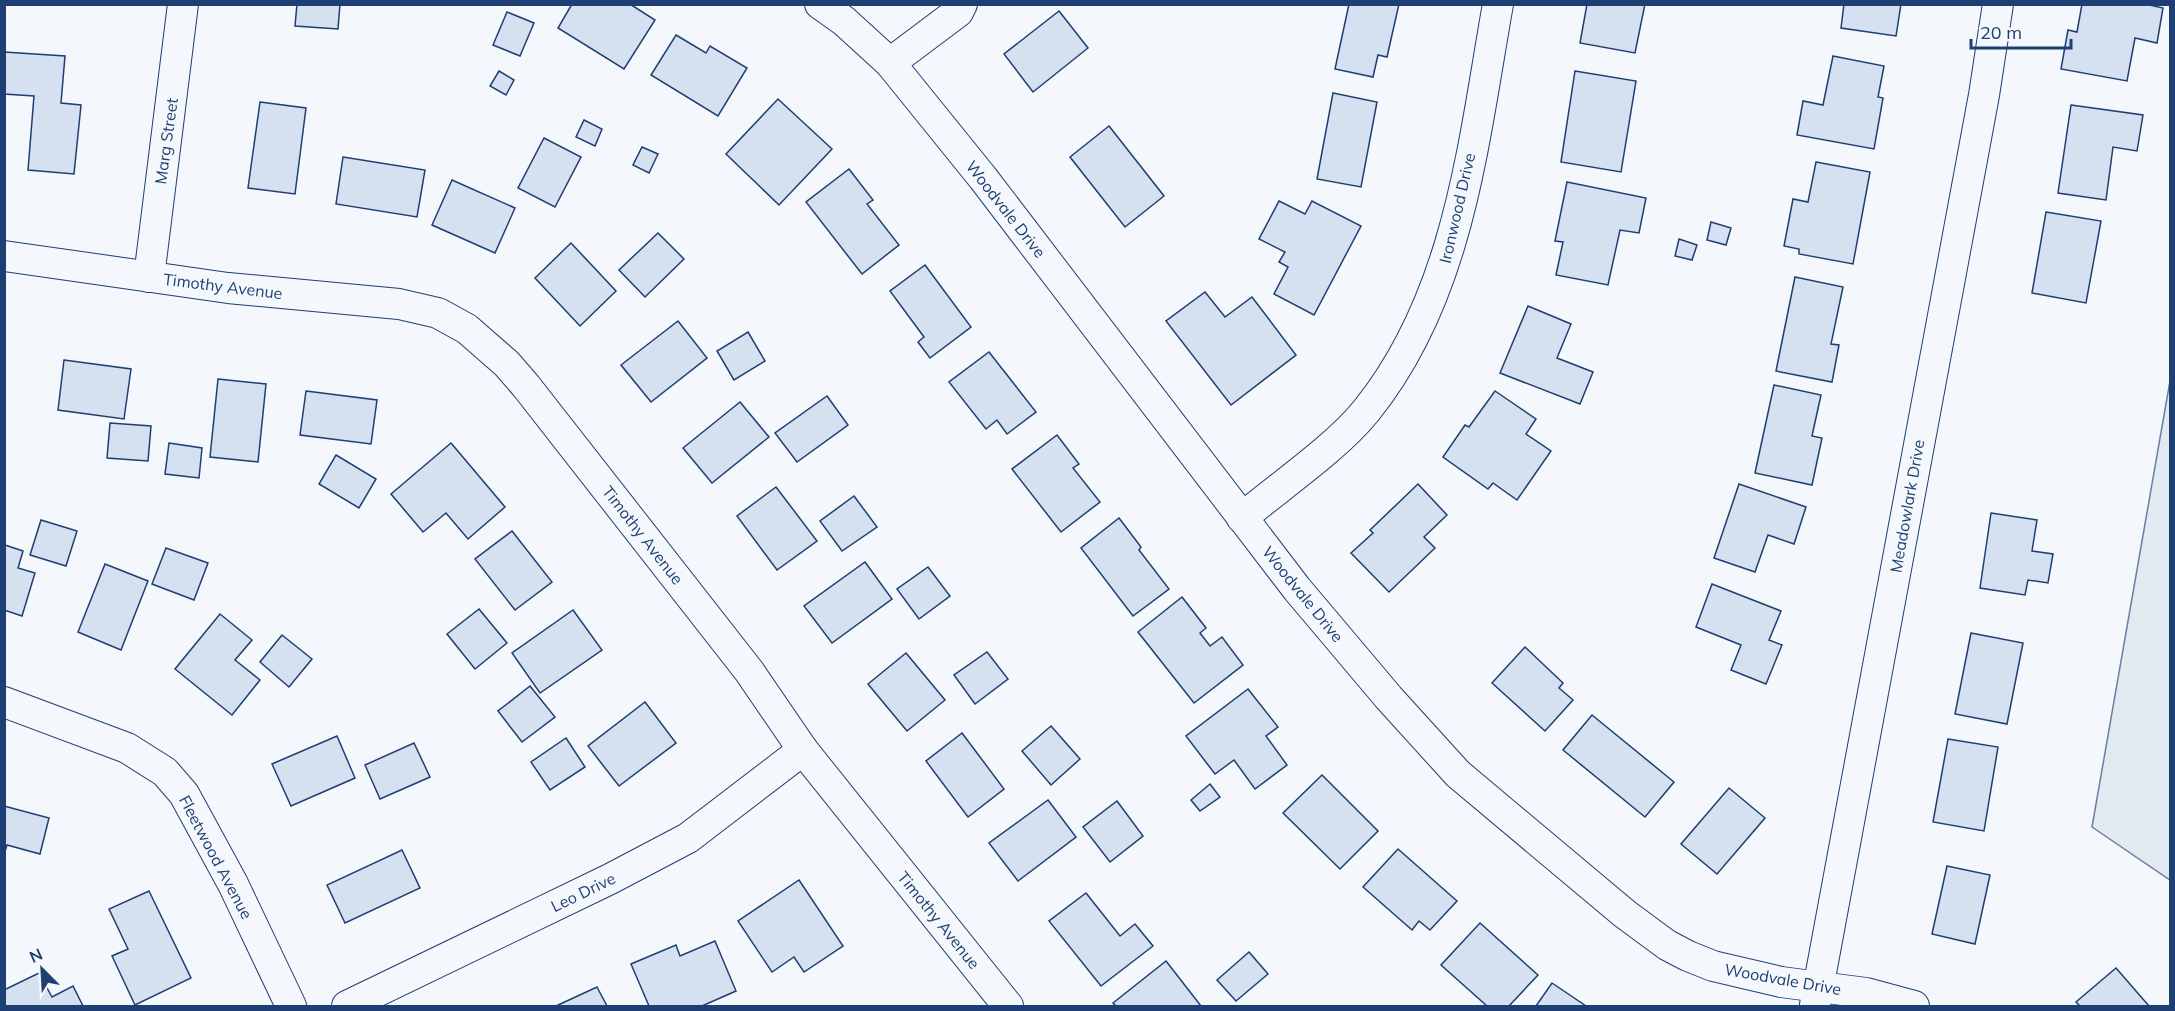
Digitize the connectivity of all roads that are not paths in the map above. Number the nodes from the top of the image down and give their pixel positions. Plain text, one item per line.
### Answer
1 (183, 4) edge
2 (820, 4) edge
3 (962, 4) edge
4 (1498, 4) edge
5 (1998, 4) edge
6 (890, 63) junction
7 (4, 256) edge
8 (149, 277) junction
9 (1242, 518) junction
10 (4, 702) edge
11 (803, 750) junction
12 (1816, 996) edge
13 (291, 1006) edge
14 (347, 1006) edge
15 (1008, 1006) edge
16 (1914, 1006) edge

1 - 8 street, Marg Street
2 - 6 street, Woodvale Drive
3 - 6 street
4 - 9 street, Ironwood Drive
5 - 12 street, Meadowlark Drive
6 - 9 street, Woodvale Drive
7 - 8 street, Timothy Avenue
8 - 11 street, Timothy Avenue
9 - 12 street, Woodvale Drive
10 - 13 street, Fleetwood Avenue
11 - 14 street, Leo Drive
11 - 15 street, Timothy Avenue
12 - 16 street, Woodvale Drive

